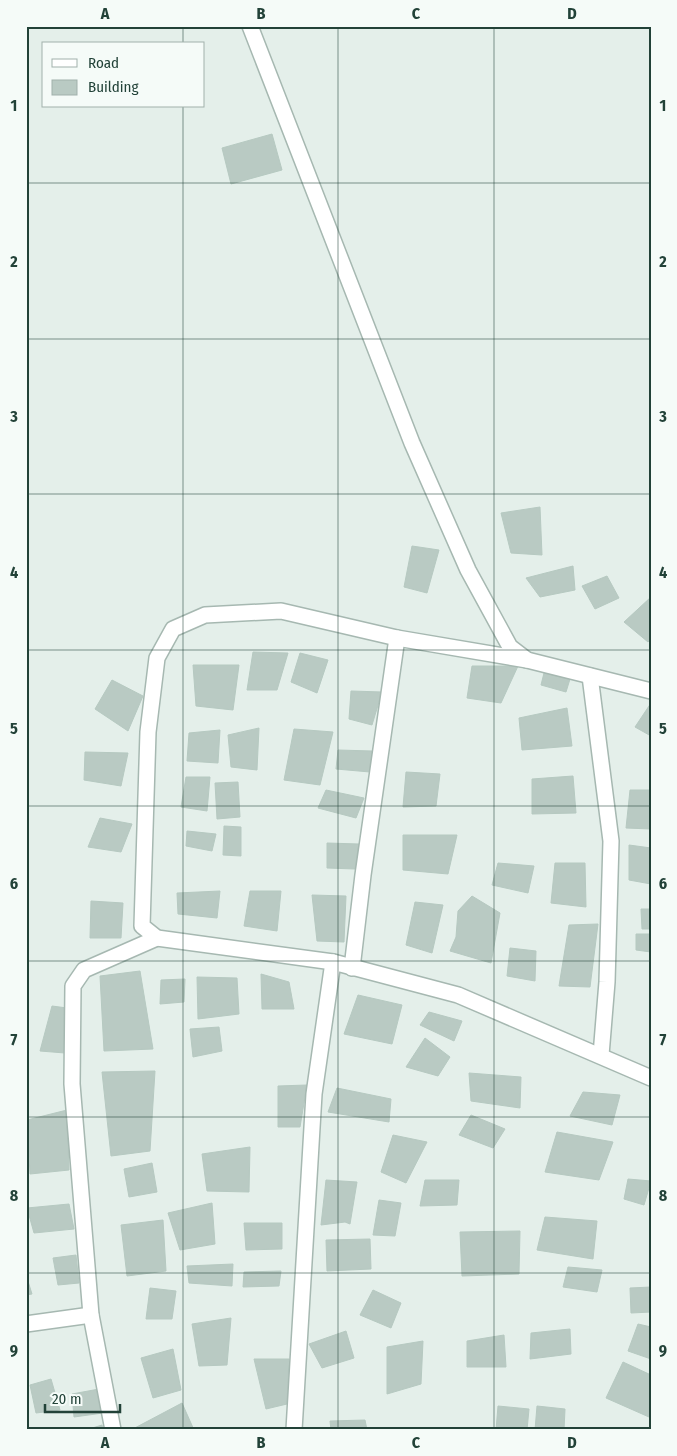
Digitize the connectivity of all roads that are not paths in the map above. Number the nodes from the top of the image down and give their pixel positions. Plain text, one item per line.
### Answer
1 (250, 26) edge
2 (396, 638) junction
3 (527, 660) junction
4 (590, 676) junction
5 (651, 691) edge
6 (157, 938) junction
7 (333, 962) junction
8 (352, 968) junction
9 (601, 1055) junction
10 (651, 1078) edge
11 (92, 1315) junction
12 (26, 1324) edge
13 (113, 1430) edge
14 (294, 1430) edge

1 - 3 street
2 - 3 street
2 - 6 street
2 - 8 street
3 - 4 street
4 - 5 street
4 - 9 street
6 - 7 street
6 - 11 street
7 - 8 street
7 - 14 street
8 - 9 street
9 - 10 street
11 - 12 street
11 - 13 street

